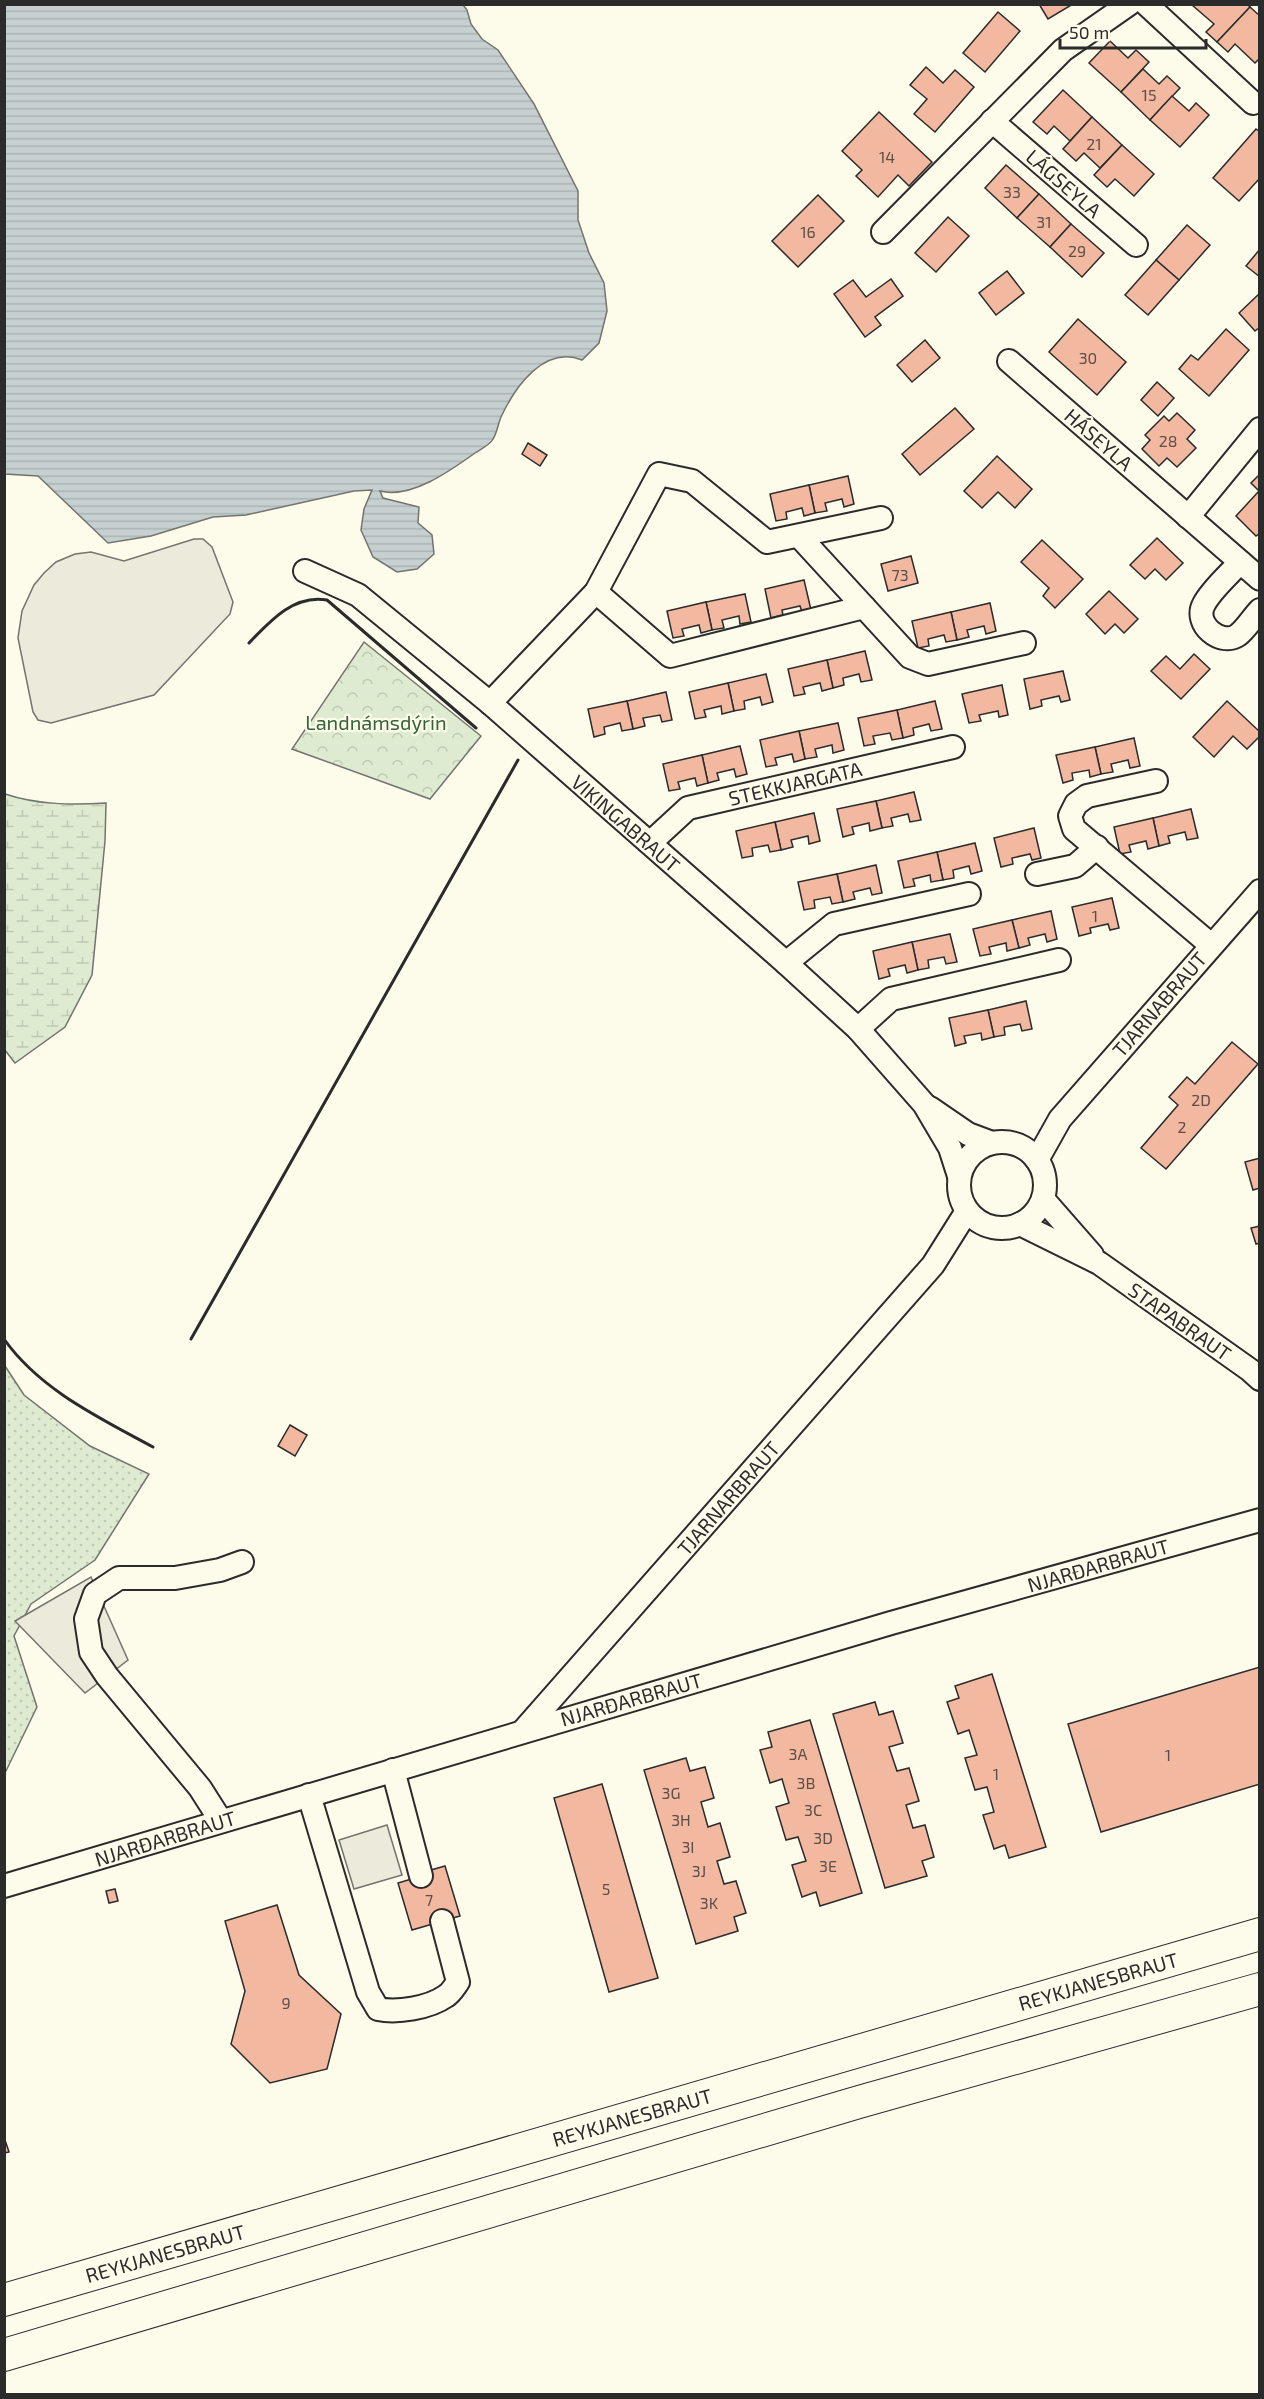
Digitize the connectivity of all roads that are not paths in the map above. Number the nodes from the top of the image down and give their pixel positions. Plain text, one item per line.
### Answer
1 (1129, 4) edge
2 (1146, 4) edge
3 (1253, 103) dead end
4 (992, 121) junction
5 (883, 232) dead end
6 (1136, 245) dead end
7 (1009, 361) dead end
8 (1260, 429) edge
9 (1188, 517) junction
10 (881, 518) dead end
11 (799, 536) junction
12 (1240, 562) junction
13 (304, 571) dead end
14 (1260, 579) edge
15 (596, 592) junction
16 (864, 607) junction
17 (1260, 610) edge
18 (1024, 643) dead end
19 (490, 703) junction
20 (953, 747) dead end
21 (1156, 781) dead end
22 (650, 843) junction
23 (1096, 847) junction
24 (1037, 874) dead end
25 (1260, 891) edge
26 (969, 894) dead end
27 (1211, 945) junction
28 (1059, 960) dead end
29 (786, 963) junction
30 (858, 1029) junction
31 (924, 1104) junction
32 (1060, 1119) junction
33 (992, 1143) junction
34 (1015, 1144) junction
35 (1037, 1160) junction
36 (960, 1176) junction
37 (1043, 1199) junction
38 (967, 1211) junction
39 (1020, 1224) junction
40 (987, 1226) junction
41 (1099, 1263) junction
42 (933, 1265) junction
43 (1256, 1370) edge
44 (1260, 1520) edge
45 (242, 1562) dead end
46 (523, 1731) junction
47 (393, 1770) junction
48 (309, 1795) junction
49 (221, 1821) junction
50 (421, 1876) dead end
51 (4, 1886) edge
52 (442, 1921) dead end
53 (1260, 1934) edge
54 (1260, 1989) edge
55 (4, 2300) edge
56 (4, 2355) edge

1 - 4 street
2 - 3 street
4 - 5 street
4 - 6 street, LÁGSEYLA
7 - 9 street, HÁSEYLA
8 - 9 street
9 - 12 street, HÁSEYLA
10 - 11 street
11 - 15 street
11 - 16 street
12 - 14 street, HÁSEYLA
12 - 17 street
13 - 19 street, VIKINGABRAUT
15 - 16 street
15 - 19 street
16 - 18 street
19 - 22 street, VIKINGABRAUT
20 - 22 street, STEKKJARGATA
21 - 23 street
22 - 29 street, VIKINGABRAUT
23 - 24 street
23 - 27 street
25 - 27 street, TJARNABRAUT
26 - 29 street
27 - 32 street, TJARNABRAUT
28 - 30 street
29 - 30 street, VIKINGABRAUT
30 - 31 street, VIKINGABRAUT
31 - 33 street, VIKINGABRAUT
31 - 36 street, VIKINGABRAUT
32 - 34 street, TJARNABRAUT
32 - 35 street, TJARNABRAUT
33 - 34 street
33 - 36 street
34 - 35 street
35 - 37 street
36 - 38 street
37 - 39 street
37 - 41 street, STAPABRAUT
38 - 40 street
38 - 42 street, TJARNARBRAUT
39 - 40 street
39 - 41 street, STAPABRAUT
40 - 42 street, TJARNARBRAUT
41 - 43 street, STAPABRAUT
42 - 46 street, TJARNARBRAUT
44 - 46 street, NJARÐARBRAUT
45 - 49 street
46 - 47 street, NJARÐARBRAUT
47 - 48 street, NJARÐARBRAUT
47 - 50 street
48 - 49 street, NJARÐARBRAUT
48 - 52 street
49 - 51 street, NJARÐARBRAUT
53 - 55 highway, REYKJANESBRAUT
54 - 56 highway

